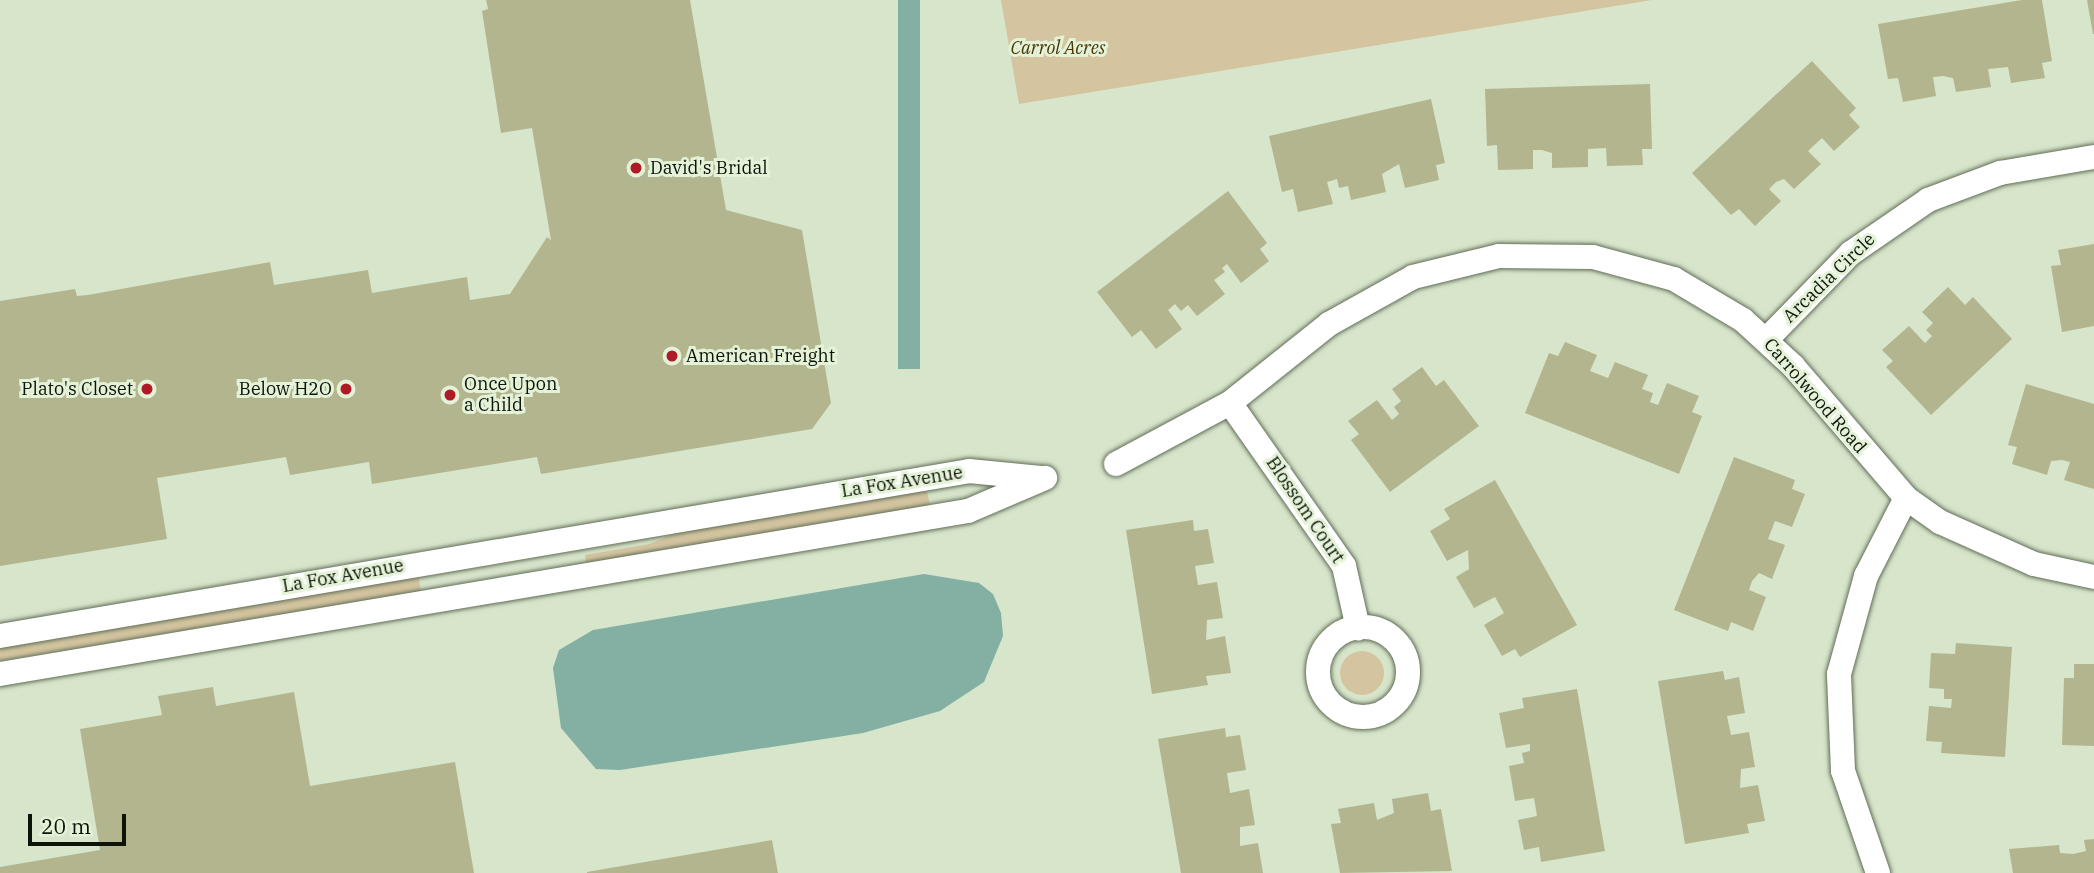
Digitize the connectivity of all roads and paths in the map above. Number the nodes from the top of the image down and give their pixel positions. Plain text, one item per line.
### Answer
1 (2094, 157) edge
2 (1766, 340) junction
3 (1230, 403) junction
4 (1116, 464) dead end
5 (1906, 498) junction
6 (2094, 576) edge
7 (1358, 628) dead end
8 (0, 636) edge
9 (0, 674) edge
10 (1878, 873) edge

1 - 2 street, Arcadia Circle
2 - 3 street, Carrolwood Road
2 - 5 street, Carrolwood Road
3 - 4 street, Carrolwood Road
3 - 7 street, Blossom Court
5 - 6 street, Carrolwood Road
5 - 10 street
8 - 9 street, La Fox Avenue

